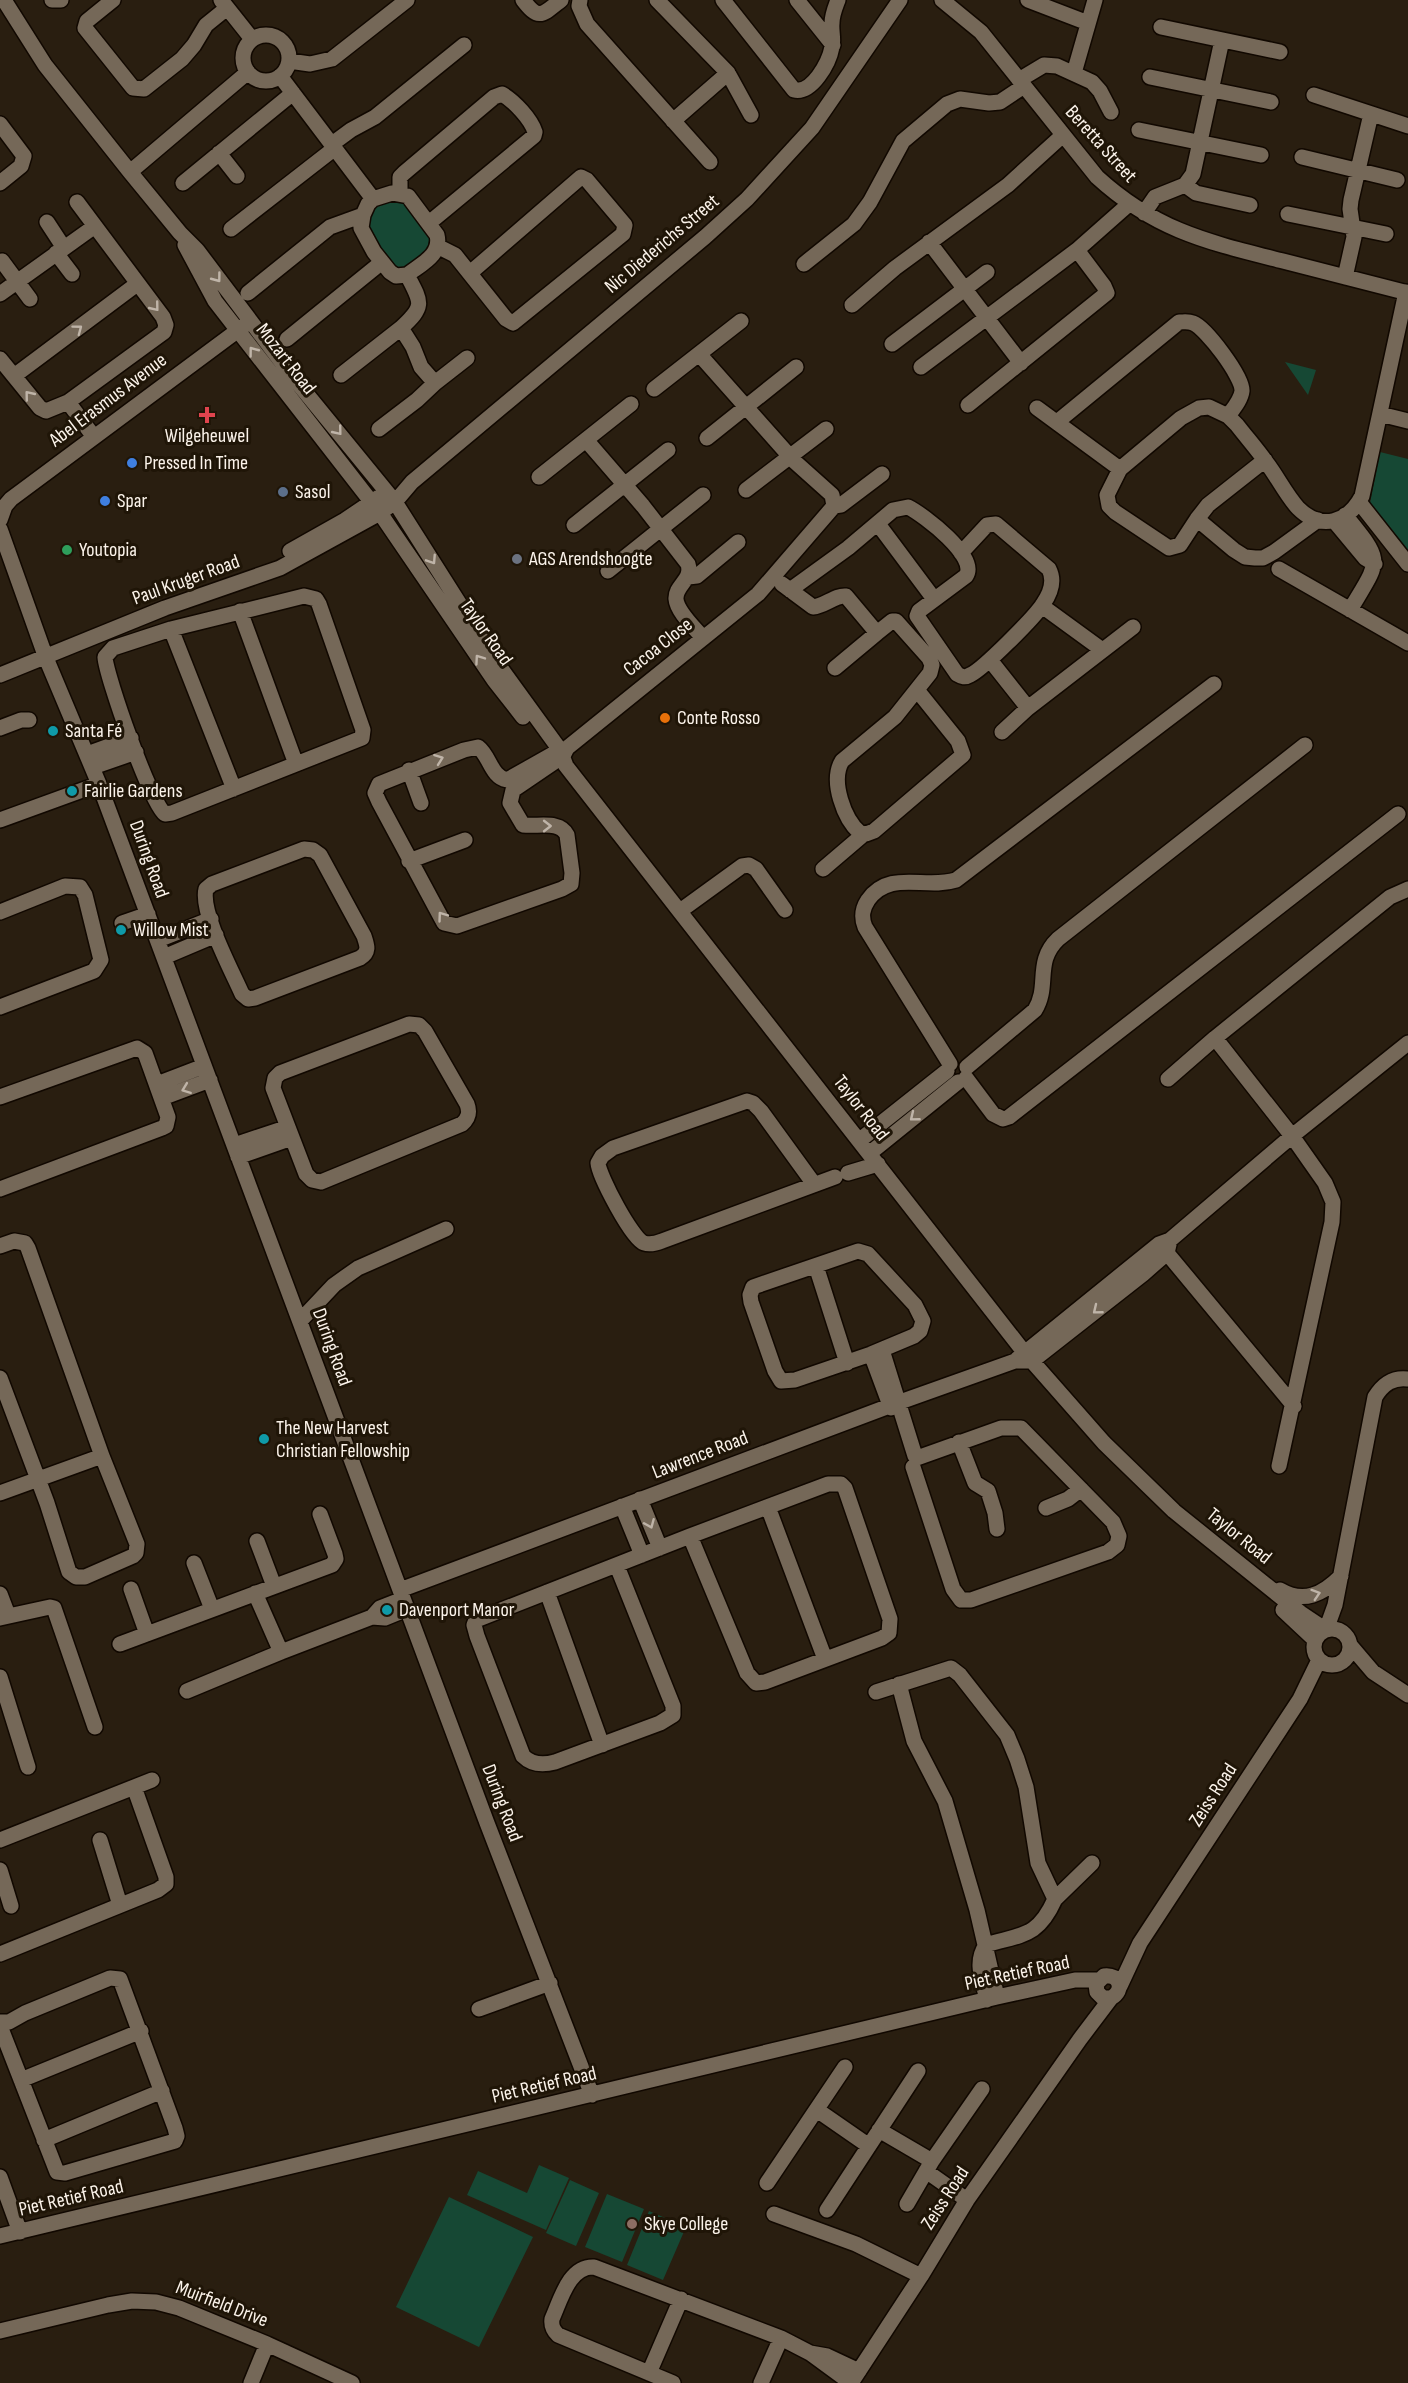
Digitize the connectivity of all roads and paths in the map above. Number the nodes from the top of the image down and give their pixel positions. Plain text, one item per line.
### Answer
1 (4, 0) edge
2 (52, 0) edge
3 (61, 0) edge
4 (113, 0) edge
5 (407, 0) edge
6 (523, 0) edge
7 (561, 0) edge
8 (580, 0) edge
9 (657, 0) edge
10 (723, 0) edge
11 (797, 0) edge
12 (838, 0) edge
13 (900, 0) edge
14 (942, 0) edge
15 (1028, 0) edge
16 (1095, 0) edge
17 (224, 4) edge
18 (1088, 23) junction
19 (1161, 27) dead end
20 (252, 39) junction
21 (1222, 40) junction
22 (464, 45) dead end
23 (833, 45) junction
24 (1280, 52) dead end
25 (289, 62) junction
26 (248, 72) junction
27 (728, 73) junction
28 (1074, 73) junction
29 (280, 76) junction
30 (1150, 77) dead end
31 (1022, 83) junction
32 (1210, 90) junction
33 (293, 93) junction
34 (1314, 95) dead end
35 (1271, 102) dead end
36 (1110, 112) dead end
37 (1371, 114) junction
38 (751, 115) dead end
39 (674, 121) junction
40 (0, 124) edge
41 (1408, 126) edge
42 (1139, 130) dead end
43 (1063, 135) junction
44 (1199, 142) junction
45 (333, 146) junction
46 (219, 153) junction
47 (1261, 155) dead end
48 (1302, 157) dead end
49 (710, 162) dead end
50 (1358, 170) junction
51 (130, 172) junction
52 (237, 176) dead end
53 (1397, 180) dead end
54 (0, 183) edge
55 (183, 183) dead end
56 (1185, 185) junction
57 (400, 193) junction
58 (373, 199) junction
59 (77, 202) dead end
60 (1129, 204) junction
61 (1250, 205) dead end
62 (1144, 213) junction
63 (1288, 214) dead end
64 (363, 215) junction
65 (47, 222) dead end
66 (429, 223) junction
67 (95, 226) junction
68 (1354, 227) junction
69 (231, 229) dead end
70 (180, 233) junction
71 (1386, 234) dead end
72 (929, 242) junction
73 (439, 247) junction
74 (1077, 250) junction
75 (60, 251) junction
76 (2, 261) dead end
77 (382, 262) junction
78 (804, 264) dead end
79 (987, 272) dead end
80 (470, 273) junction
81 (72, 274) dead end
82 (408, 275) junction
83 (1345, 277) junction
84 (17, 282) junction
85 (137, 284) junction
86 (964, 289) junction
87 (248, 293) dead end
88 (1407, 293) edge
89 (0, 294) edge
90 (30, 299) dead end
91 (852, 305) dead end
92 (986, 318) junction
93 (250, 321) junction
94 (741, 321) dead end
95 (401, 328) junction
96 (237, 331) junction
97 (287, 339) dead end
98 (892, 344) dead end
99 (1401, 346) edge
100 (699, 354) junction
101 (467, 358) dead end
102 (0, 359) edge
103 (1021, 363) junction
104 (796, 367) dead end
105 (921, 367) dead end
106 (341, 375) dead end
107 (14, 376) junction
108 (435, 383) junction
109 (654, 389) dead end
110 (68, 402) junction
111 (631, 404) dead end
112 (968, 405) dead end
113 (746, 407) junction
114 (1037, 408) dead end
115 (1380, 414) junction
116 (1228, 416) junction
117 (1408, 421) edge
118 (1057, 422) junction
119 (379, 429) dead end
120 (826, 429) dead end
121 (94, 437) junction
122 (707, 438) dead end
123 (586, 440) junction
124 (668, 450) dead end
125 (790, 457) junction
126 (1265, 460) junction
127 (1120, 469) junction
128 (882, 474) dead end
129 (538, 477) dead end
130 (624, 485) junction
131 (746, 490) dead end
132 (703, 495) dead end
133 (391, 497) junction
134 (1359, 502) junction
135 (834, 506) junction
136 (376, 508) junction
137 (2, 509) edge
138 (1197, 519) junction
139 (1340, 519) junction
140 (1318, 520) junction
141 (878, 524) junction
142 (574, 525) dead end
143 (0, 529) edge
144 (661, 529) junction
145 (738, 542) dead end
146 (961, 553) junction
147 (1408, 564) edge
148 (1279, 569) dead end
149 (608, 571) dead end
150 (688, 577) junction
151 (772, 577) junction
152 (790, 590) junction
153 (934, 599) junction
154 (1042, 606) junction
155 (1350, 610) junction
156 (240, 611) junction
157 (1133, 627) dead end
158 (171, 629) junction
159 (877, 633) junction
160 (707, 636) junction
161 (1408, 644) edge
162 (1101, 649) junction
163 (44, 654) junction
164 (990, 660) junction
165 (0, 666) edge
166 (835, 668) dead end
167 (0, 675) edge
168 (1214, 684) dead end
169 (917, 690) junction
170 (1028, 708) junction
171 (29, 720) dead end
172 (0, 728) edge
173 (1002, 732) dead end
174 (134, 745) junction
175 (1305, 745) dead end
176 (561, 756) junction
177 (90, 760) junction
178 (296, 764) junction
179 (409, 770) junction
180 (99, 784) junction
181 (234, 789) junction
182 (421, 803) dead end
183 (1398, 814) dead end
184 (0, 820) edge
185 (864, 834) junction
186 (465, 840) dead end
187 (409, 861) junction
188 (823, 869) dead end
189 (1408, 888) edge
190 (680, 910) junction
191 (785, 910) dead end
192 (0, 912) edge
193 (147, 914) junction
194 (211, 919) junction
195 (95, 932) junction
196 (216, 935) junction
197 (158, 940) junction
198 (164, 957) junction
199 (0, 1007) edge
200 (1215, 1038) junction
201 (1408, 1043) edge
202 (958, 1072) junction
203 (207, 1073) junction
204 (1168, 1079) dead end
205 (159, 1091) junction
206 (0, 1097) edge
207 (290, 1133) junction
208 (1292, 1136) junction
209 (860, 1140) junction
210 (236, 1151) junction
211 (874, 1158) junction
212 (814, 1184) junction
213 (0, 1189) edge
214 (446, 1229) dead end
215 (0, 1246) edge
216 (1165, 1246) junction
217 (816, 1266) junction
218 (300, 1321) junction
219 (876, 1352) junction
220 (1024, 1358) junction
221 (847, 1362) junction
222 (0, 1378) edge
223 (1404, 1379) edge
224 (895, 1403) junction
225 (1294, 1406) junction
226 (959, 1442) junction
227 (102, 1456) junction
228 (914, 1459) junction
229 (1279, 1466) dead end
230 (1131, 1470) junction
231 (38, 1479) junction
232 (1081, 1489) junction
233 (0, 1493) edge
234 (640, 1500) junction
235 (622, 1506) junction
236 (768, 1507) junction
237 (1046, 1508) dead end
238 (320, 1514) dead end
239 (997, 1529) dead end
240 (690, 1536) junction
241 (257, 1541) dead end
242 (660, 1548) junction
243 (642, 1555) junction
244 (194, 1563) dead end
245 (617, 1566) junction
246 (1250, 1571) junction
247 (1341, 1576) junction
248 (274, 1586) junction
249 (131, 1590) dead end
250 (546, 1592) junction
251 (255, 1593) junction
252 (0, 1594) edge
253 (404, 1599) junction
254 (1335, 1605) junction
255 (212, 1609) junction
256 (4, 1616) edge
257 (147, 1634) junction
258 (1321, 1635) junction
259 (1348, 1640) junction
260 (120, 1644) dead end
261 (281, 1652) junction
262 (825, 1659) junction
263 (1330, 1662) junction
264 (1373, 1672) junction
265 (0, 1677) edge
266 (899, 1684) junction
267 (187, 1691) dead end
268 (876, 1692) dead end
269 (1408, 1695) edge
270 (95, 1727) dead end
271 (602, 1745) junction
272 (28, 1767) dead end
273 (152, 1780) dead end
274 (134, 1787) junction
275 (0, 1840) edge
276 (100, 1840) dead end
277 (1092, 1863) dead end
278 (0, 1870) edge
279 (1055, 1899) junction
280 (120, 1905) junction
281 (10, 1906) dead end
282 (986, 1945) junction
283 (0, 1954) edge
284 (549, 1983) junction
285 (1107, 1987) junction
286 (992, 1999) junction
287 (479, 2009) dead end
288 (2, 2028) edge
289 (141, 2031) junction
290 (846, 2067) dead end
291 (918, 2071) dead end
292 (21, 2080) junction
293 (982, 2089) dead end
294 (162, 2091) junction
295 (592, 2095) junction
296 (817, 2110) junction
297 (879, 2130) junction
298 (44, 2140) junction
299 (869, 2146) junction
300 (927, 2170) junction
301 (0, 2177) edge
302 (768, 2184) dead end
303 (907, 2204) dead end
304 (964, 2205) junction
305 (827, 2210) dead end
306 (774, 2214) dead end
307 (20, 2232) junction
308 (0, 2236) edge
309 (921, 2276) junction
310 (681, 2299) junction
311 (0, 2331) edge
312 (781, 2338) junction
313 (267, 2344) junction
314 (650, 2373) junction
315 (854, 2379) edge
316 (251, 2383) edge
317 (351, 2383) edge
318 (673, 2383) edge
319 (761, 2383) edge

1 - 51 street, Mozart Road
2 - 3 street
4 - 17 street
5 - 25 street
6 - 7 street
8 - 39 street
9 - 27 street
10 - 23 street
11 - 23 street
12 - 23 street
13 - 133 street, Nic Diederichs Street
14 - 31 street, Beretta Street
15 - 18 street
16 - 18 street
17 - 20 street
18 - 28 street
19 - 21 street
20 - 25 street
20 - 26 street
21 - 24 street
21 - 32 street
22 - 45 street
25 - 29 street
26 - 29 street
26 - 51 street
27 - 38 street
27 - 39 street
28 - 31 street
28 - 36 street
29 - 33 street
30 - 32 street
31 - 43 street, Beretta Street
31 - 78 street
32 - 35 street
32 - 44 street
33 - 45 street
33 - 46 street
34 - 37 street
37 - 41 street
37 - 50 street
39 - 49 street
40 - 54 street
42 - 44 street
43 - 60 street, Beretta Street
43 - 72 street
44 - 47 street
44 - 56 street
45 - 58 street
45 - 69 street
46 - 52 street
46 - 55 street
48 - 50 street
50 - 53 street
50 - 68 street
51 - 70 street, Mozart Road
56 - 61 street
56 - 62 street
57 - 58 street
57 - 66 street
57 - 66 street
58 - 64 street
59 - 67 street
60 - 62 street, Beretta Street
60 - 74 street
62 - 83 street, Beretta Street
63 - 68 street
64 - 77 street
64 - 87 street
65 - 75 street
66 - 73 street
67 - 75 street
67 - 85 street
68 - 71 street
68 - 83 street
70 -> 93 street, Mozart Road
70 - 96 street, Mozart Road
72 - 86 street
72 - 91 street
73 - 80 street
73 - 82 street
74 - 92 street
74 - 103 street
75 - 81 street
75 - 84 street
76 - 84 street
77 - 82 street
77 - 97 street
79 - 86 street
80 - 80 street
82 - 95 street
83 - 88 street, Beretta Street
84 - 89 street
84 - 90 street
107 -> 85 street
85 -> 110 street
86 - 92 street
86 - 98 street
88 - 99 street
92 - 103 street
92 - 105 street
93 - 96 street, Abel Erasmus Avenue
93 -> 133 street, Mozart Road
94 - 100 street
95 - 106 street
95 - 108 street
96 - 121 street, Abel Erasmus Avenue
136 -> 96 street, Mozart Road
99 - 115 street
100 - 109 street
100 - 113 street
101 - 108 street
102 - 107 street
103 - 112 street
104 - 113 street
110 -> 107 street
108 - 119 street
110 - 121 street
111 - 123 street
113 - 122 street
113 - 125 street
114 - 118 street
115 - 117 street
115 - 134 street
116 - 118 street
116 - 126 street
116 - 127 street
118 - 127 street
120 - 125 street
121 - 137 street, Abel Erasmus Avenue
123 - 129 street
123 - 130 street
124 - 130 street
125 - 131 street
125 - 135 street
126 - 138 street
126 - 140 street
127 - 138 street
128 - 135 street, Cacoa Close
130 - 142 street
130 - 144 street
132 - 144 street
133 - 136 street, Paul Kruger Road
133 -> 176 street, Taylor Road
134 - 139 street
134 - 147 street
135 - 151 street, Cacoa Close
136 - 163 street, Paul Kruger Road
176 -> 136 street, Taylor Road
138 - 140 street
139 - 140 street
139 - 155 street
141 - 146 street
141 - 152 street
141 - 153 street
143 - 163 street
144 - 149 street
144 - 150 street
145 - 150 street
146 - 153 street
146 - 154 street
148 - 155 street
150 - 160 street
151 - 152 street
151 - 160 street, Cacoa Close
152 - 159 street
153 - 164 street
154 - 162 street
154 - 164 street
155 - 161 street
156 - 158 street
156 - 178 street
156 - 178 street
157 - 162 street
158 - 174 street
158 - 181 street
159 - 166 street
159 - 169 street
160 - 176 street, Cacoa Close
162 - 170 street
163 - 165 street, Paul Kruger Road
163 - 167 street, Paul Kruger Road
163 - 177 street, During Road
164 - 170 street
168 - 202 street
169 - 185 street
169 - 185 street
170 - 173 street
171 - 172 street
174 - 177 street
174 - 181 street
175 - 202 street
179 -> 176 street
176 -> 187 street
176 - 190 street, Taylor Road
177 - 180 street, During Road
178 - 181 street
179 - 182 street
179 - 187 street
180 - 184 street
180 - 193 street, During Road
183 - 202 street
185 - 188 street
186 - 187 street
189 - 200 street
190 - 191 street
190 - 209 street, Taylor Road
192 - 195 street
193 - 195 street
193 - 197 street, During Road
194 - 196 street
194 - 196 street
194 - 197 street
195 - 199 street
196 - 198 street
197 - 198 street, During Road
198 - 203 street, During Road
200 - 204 street
200 - 208 street
201 - 208 street, Lawrence Road
202 - 209 street
202 -> 211 street
203 - 205 street
203 - 210 street, During Road
205 - 206 street
205 - 213 street
207 - 207 street
207 - 210 street
208 - 216 street, Lawrence Road
208 - 225 street
209 - 211 street, Taylor Road
210 - 218 street, During Road
211 - 212 street
211 - 220 street, Taylor Road
212 - 212 street
214 - 218 street
215 - 227 street
216 - 220 street, Lawrence Road
216 - 225 street
217 - 219 street
217 - 221 street
217 - 221 street
218 - 253 street, During Road
219 - 221 street
219 - 224 street
220 - 224 street, Lawrence Road
220 - 230 street, Taylor Road
222 - 231 street
223 - 247 street
224 - 228 street
224 - 234 street, Lawrence Road
225 - 229 street
226 - 228 street
226 - 232 street
226 - 239 street
227 - 231 street
227 - 231 street
228 - 232 street
230 - 246 street, Taylor Road
230 - 258 street, Taylor Road
231 - 233 street
232 - 237 street
234 - 235 street, Lawrence Road
234 -> 242 street
235 - 243 street
235 - 253 street, Lawrence Road
236 - 240 street
236 - 262 street
236 - 262 street
238 - 248 street
240 - 242 street
240 - 262 street
241 - 248 street
242 - 243 street
243 - 245 street
244 - 255 street
245 - 250 street
245 - 271 street
246 -> 247 street
246 - 258 street, Taylor Road
247 - 254 street
248 - 251 street
249 - 257 street
250 - 271 street
250 - 271 street
251 - 255 street
251 - 261 street
252 - 256 street
253 - 261 street, Lawrence Road
253 - 284 street, During Road
254 - 258 street
254 - 259 street
255 - 257 street
256 - 270 street
257 - 260 street
258 - 259 street
258 - 263 street
259 - 263 street
259 - 264 street
261 - 267 street, Lawrence Road
263 - 264 street
263 - 285 street, Zeiss Road
264 - 269 street
265 - 272 street
266 - 268 street
266 - 279 street
266 - 282 street
273 - 274 street
274 - 275 street
274 - 280 street
276 - 280 street
277 - 279 street
278 - 281 street
279 - 282 street
280 - 283 street
282 - 286 street
284 - 287 street
284 - 295 street, During Road
285 - 286 street, Piet Retief Road
285 - 304 street, Zeiss Road
286 - 295 street, Piet Retief Road
288 - 289 street
288 - 292 street
289 - 292 street
289 - 294 street
290 - 296 street
291 - 297 street
292 - 298 street
293 - 300 street
294 - 298 street
294 - 298 street
295 - 307 street, Piet Retief Road
296 - 299 street
296 - 302 street
297 - 299 street
297 - 300 street
299 - 305 street
300 - 303 street
300 - 304 street
301 - 307 street
304 - 309 street, Zeiss Road
306 - 309 street
307 - 308 street, Piet Retief Road
309 - 315 street, Zeiss Road
310 - 312 street
310 - 314 street
310 - 314 street
311 - 313 street, Muirfield Drive
312 - 315 street
312 - 319 street
313 - 316 street
313 - 317 street, Muirfield Drive
314 - 318 street

